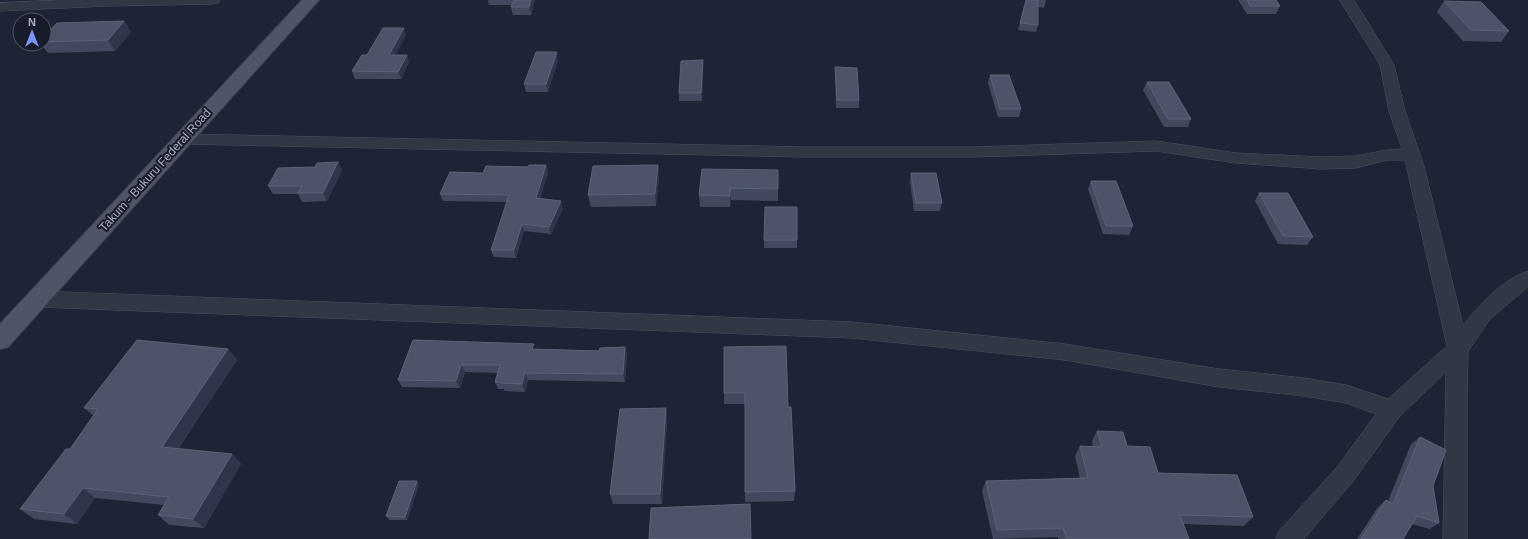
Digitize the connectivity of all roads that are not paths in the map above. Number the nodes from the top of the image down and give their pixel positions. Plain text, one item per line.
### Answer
1 (213, 0) edge
2 (311, 0) edge
3 (1347, 0) edge
4 (0, 7) edge
5 (183, 139) junction
6 (1412, 154) junction
7 (1528, 278) edge
8 (37, 299) junction
9 (0, 340) edge
10 (1458, 349) junction
11 (1391, 410) junction
12 (1288, 539) edge
13 (1455, 539) edge

1 - 4 street
2 - 5 main road, Takum - Bukuru Federal Road
3 - 6 street
5 - 6 street
5 - 8 main road, Takum - Bukuru Federal Road
6 - 10 street
7 - 10 street
8 - 9 main road, Takum - Bukuru Federal Road
8 - 11 street
10 - 11 street
10 - 13 street
11 - 12 street

